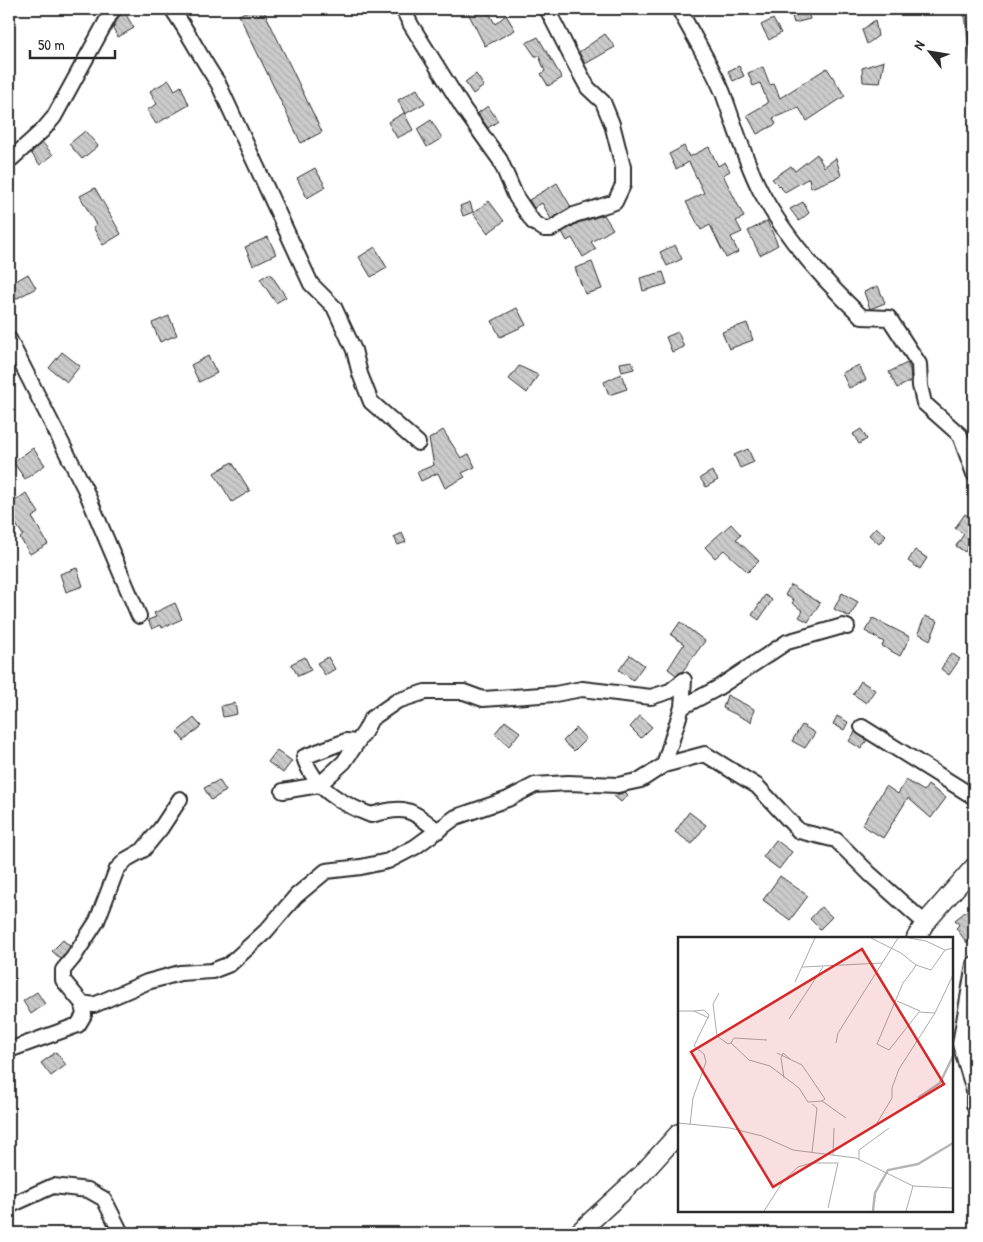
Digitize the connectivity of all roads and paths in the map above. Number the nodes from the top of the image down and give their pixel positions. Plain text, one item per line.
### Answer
1 (113, 9) edge
2 (172, 9) edge
3 (403, 9) edge
4 (547, 9) edge
5 (679, 9) edge
6 (9, 161) edge
7 (9, 339) edge
8 (418, 443) dead end
9 (974, 474) edge
10 (139, 616) dead end
11 (848, 628) dead end
12 (682, 707) junction
13 (862, 727) dead end
14 (357, 742) junction
15 (664, 765) junction
16 (318, 785) junction
17 (283, 791) dead end
18 (974, 797) edge
19 (180, 799) dead end
20 (438, 831) junction
21 (974, 867) edge
22 (925, 923) junction
23 (917, 937) edge
24 (974, 964) edge
25 (82, 1003) junction
26 (9, 1050) edge
27 (974, 1105) edge
28 (678, 1135) edge
29 (9, 1206) edge
30 (121, 1233) edge
31 (578, 1233) edge

1 - 6 street
2 - 8 street
3 - 4 street
5 - 9 street
7 - 10 street
11 - 12 street
12 - 14 street
12 - 15 street
13 - 18 street
14 - 16 street
14 - 16 street
15 - 20 street
15 - 22 street
16 - 17 street
16 - 20 street
19 - 25 street
20 - 25 street
21 - 22 street
22 - 23 street
24 - 27 street
25 - 26 street
28 - 31 street
29 - 30 street

